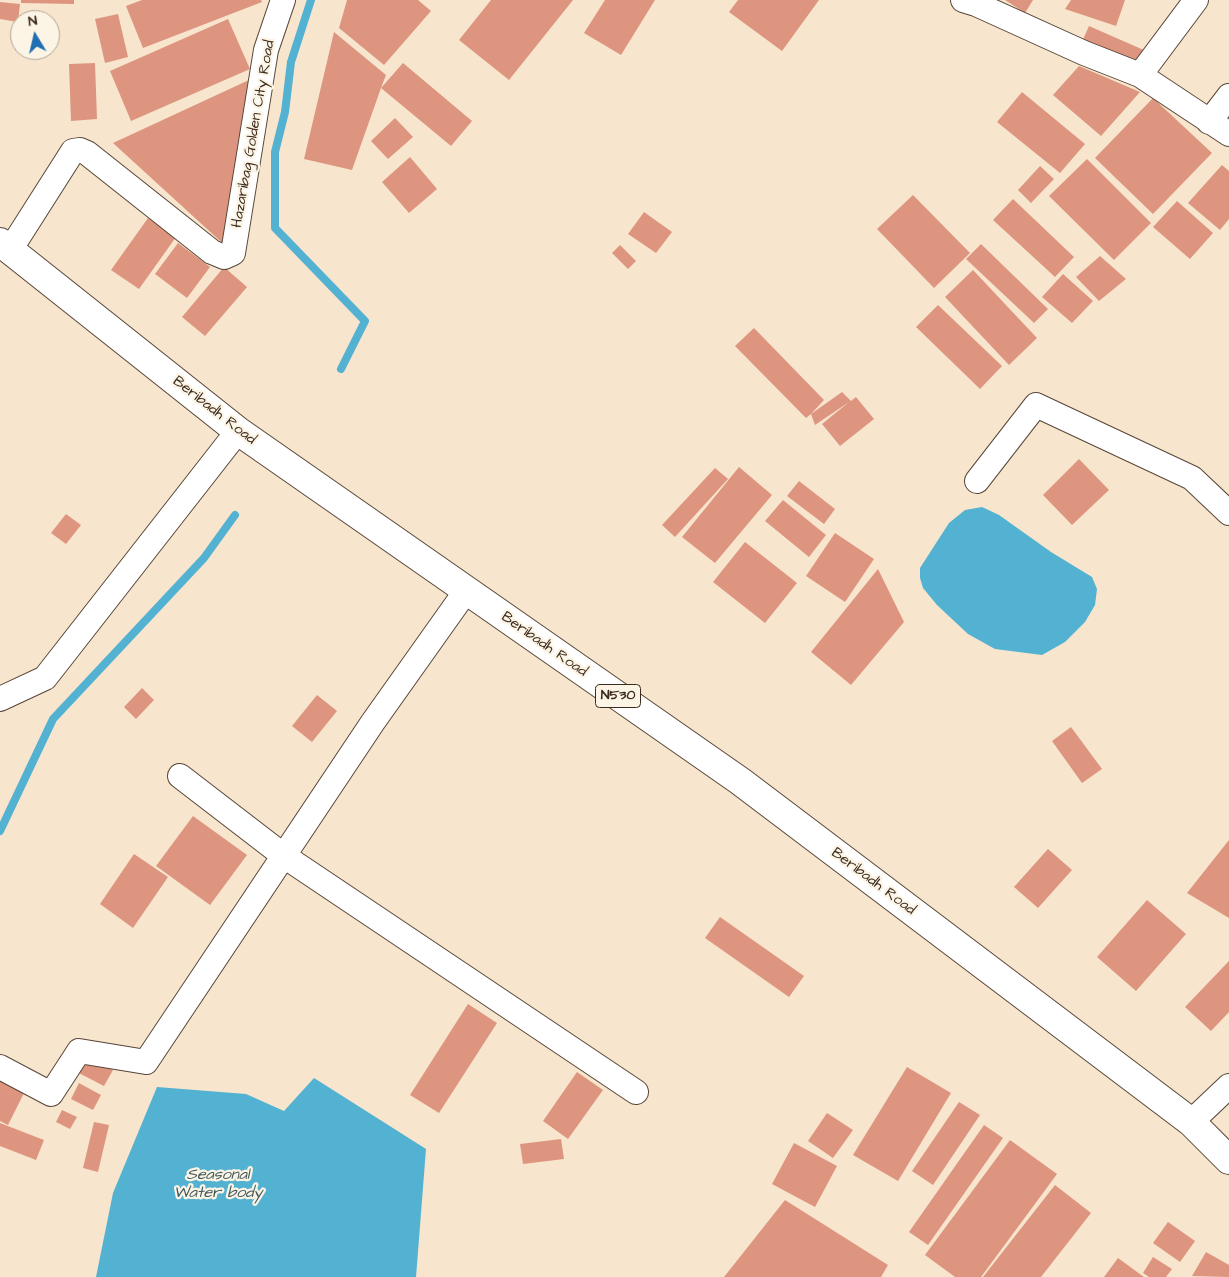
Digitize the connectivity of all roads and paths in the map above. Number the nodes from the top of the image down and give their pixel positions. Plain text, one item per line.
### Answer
1 (283, 0) edge
2 (1196, 0) edge
3 (973, 1) edge
4 (1140, 75) junction
5 (1229, 96) edge
6 (1209, 122) junction
7 (1229, 134) edge
8 (5, 246) edge
9 (238, 431) junction
10 (977, 481) dead end
11 (1229, 513) edge
12 (466, 591) junction
13 (0, 699) edge
14 (180, 776) dead end
15 (284, 856) junction
16 (0, 1067) edge
17 (1229, 1086) edge
18 (636, 1092) dead end
19 (1191, 1122) junction
20 (1229, 1160) edge

1 - 8 street, Hazaribag Golden City Road
2 - 4 street
3 - 4 street
4 - 6 street
5 - 6 street
6 - 7 street
8 - 9 highway, Beribadh Road / N530
9 - 12 highway, Beribadh Road / N530
9 - 13 street
10 - 11 street
12 - 15 street
12 - 19 highway, Beribadh Road / N530
14 - 15 street
15 - 16 street
15 - 18 street
17 - 19 street
19 - 20 highway, Beribadh Road / N530

